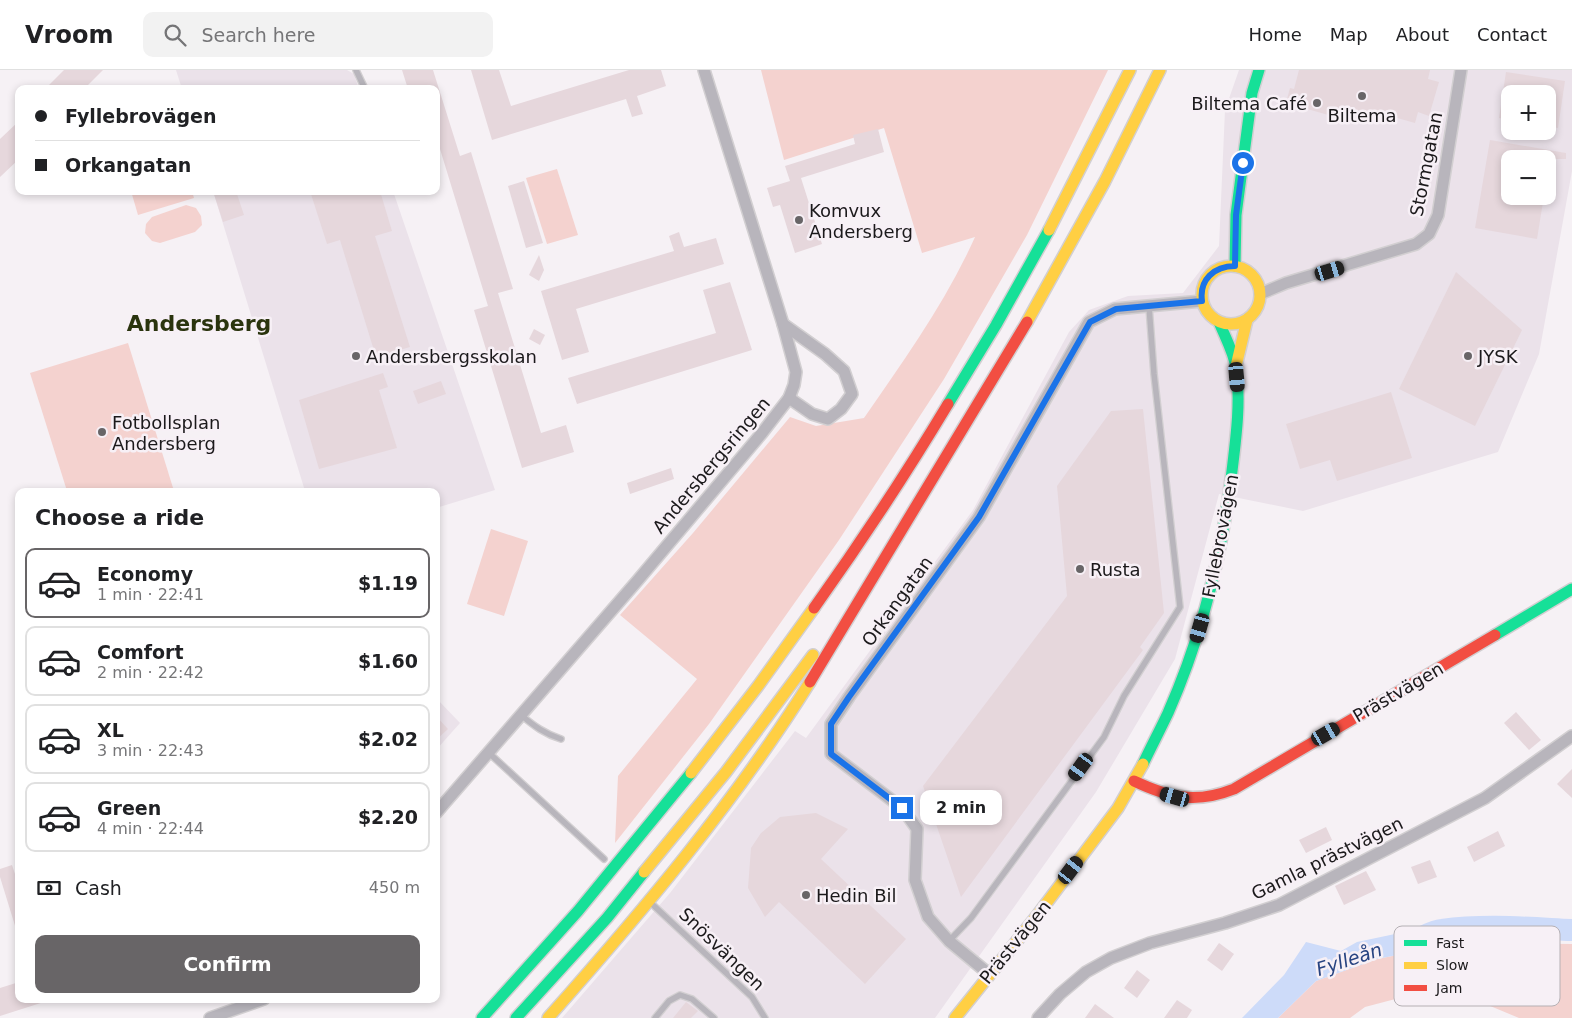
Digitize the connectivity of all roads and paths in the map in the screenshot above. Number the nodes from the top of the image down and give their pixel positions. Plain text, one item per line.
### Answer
1 (356, 70) edge
2 (704, 70) edge
3 (1130, 70) edge
4 (1160, 70) edge
5 (1259, 70) edge
6 (1461, 70) edge
7 (363, 85) edge
8 (1235, 266) junction
9 (1260, 294) junction
10 (1202, 301) junction
11 (1149, 306) junction
12 (1247, 320) junction
13 (1219, 322) junction
14 (782, 324) junction
15 (1236, 366) junction
16 (789, 398) junction
17 (911, 514) junction
18 (1572, 589) edge
19 (521, 715) junction
20 (1572, 736) edge
21 (562, 739) dead end
22 (488, 753) junction
23 (1134, 781) junction
24 (440, 808) edge
25 (604, 859) dead end
26 (653, 905) dead end
27 (949, 941) junction
28 (989, 974) junction
29 (497, 1002) junction
30 (253, 1003) edge
31 (210, 1018) edge
32 (474, 1018) edge
33 (482, 1018) edge
34 (516, 1018) edge
35 (548, 1018) edge
36 (655, 1018) edge
37 (714, 1018) edge
38 (765, 1018) edge
39 (955, 1018) edge
40 (1038, 1018) edge

1 - 7 lane
2 - 14 street, Andersbergsringen
3 - 29 main road
4 - 17 main road
5 - 8 main road
6 - 9 street, Stormgatan
8 - 9 main road
8 - 10 main road
9 - 12 main road, Fyllebrovägen
10 - 11 street, Orkangatan
10 - 13 main road, Fyllebrovägen
11 - 27 lane
11 - 27 street, Orkangatan
12 - 13 main road
12 - 15 main road, Fyllebrovägen
13 - 15 main road, Fyllebrovägen
14 - 16 street, Andersbergsringen
14 - 16 street
15 - 23 main road, Fyllebrovägen
16 - 19 street, Andersbergsringen
17 - 34 main road
17 - 35 main road
18 - 23 main road, Prästvägen
19 - 21 lane
19 - 22 street, Andersbergsringen
20 - 40 street, Gamla prästvägen
22 - 24 street, Andersbergsringen
22 - 25 lane
23 - 28 main road, Prästvägen
26 - 38 lane, Snösvängen
27 - 28 street, Orkangatan
28 - 39 main road, Prästvägen
29 - 32 main road
29 - 33 main road
30 - 31 street
36 - 37 lane

